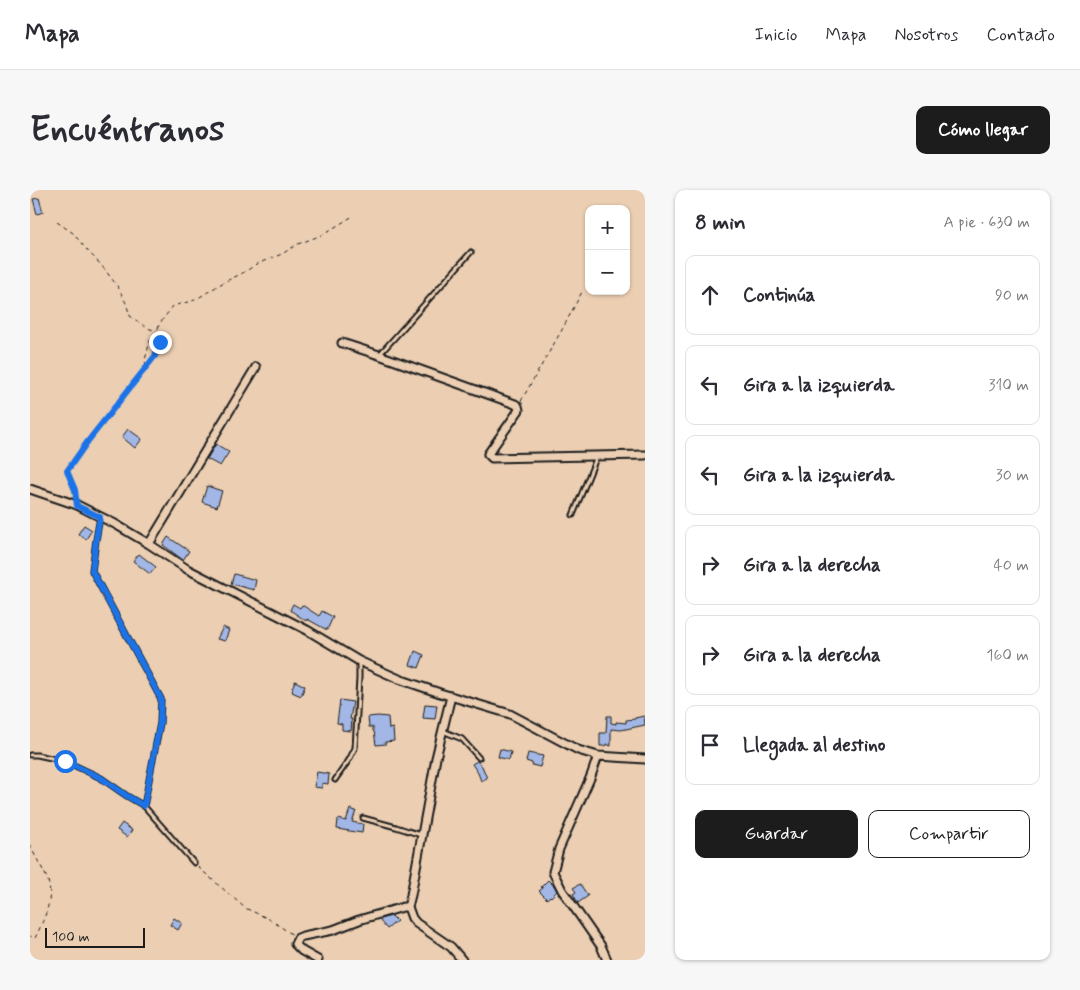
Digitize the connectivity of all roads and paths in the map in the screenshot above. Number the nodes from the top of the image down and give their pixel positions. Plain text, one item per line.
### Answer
1 (353, 216) dead end
2 (57, 222) dead end
3 (472, 252) dead end
4 (582, 290) dead end
5 (157, 331) junction
6 (342, 343) dead end
7 (379, 355) junction
8 (146, 367) junction
9 (256, 367) dead end
10 (518, 406) junction
11 (597, 456) junction
12 (645, 456) edge
13 (30, 489) edge
14 (77, 506) junction
15 (572, 515) dead end
16 (100, 517) junction
17 (149, 544) junction
18 (358, 661) junction
19 (451, 696) junction
20 (443, 730) junction
21 (30, 755) edge
22 (598, 756) junction
23 (479, 758) dead end
24 (645, 759) edge
25 (335, 780) dead end
26 (144, 806) junction
27 (363, 818) dead end
28 (422, 836) junction
29 (30, 846) edge
30 (194, 863) joint
31 (408, 907) junction
32 (30, 936) edge
33 (298, 938) junction
34 (318, 960) edge
35 (462, 960) edge
36 (607, 960) edge

1 - 5 path
2 - 5 path
3 - 7 lane
4 - 10 path
5 - 8 path
5 - 8 path
6 - 7 street
7 - 10 street
8 - 14 path
9 - 17 street
10 - 11 street
11 - 12 street
11 - 15 lane
13 - 14 street
14 - 16 street
16 - 17 street
16 - 26 lane
17 - 18 street
18 - 19 street
18 - 25 lane
19 - 20 street
19 - 22 street
20 - 23 lane
20 - 28 street
21 - 26 lane
22 - 24 street
22 - 36 street
26 - 30 lane
27 - 28 lane
28 - 31 street
29 - 32 path
30 - 33 path
31 - 33 street
31 - 35 street
33 - 34 street

